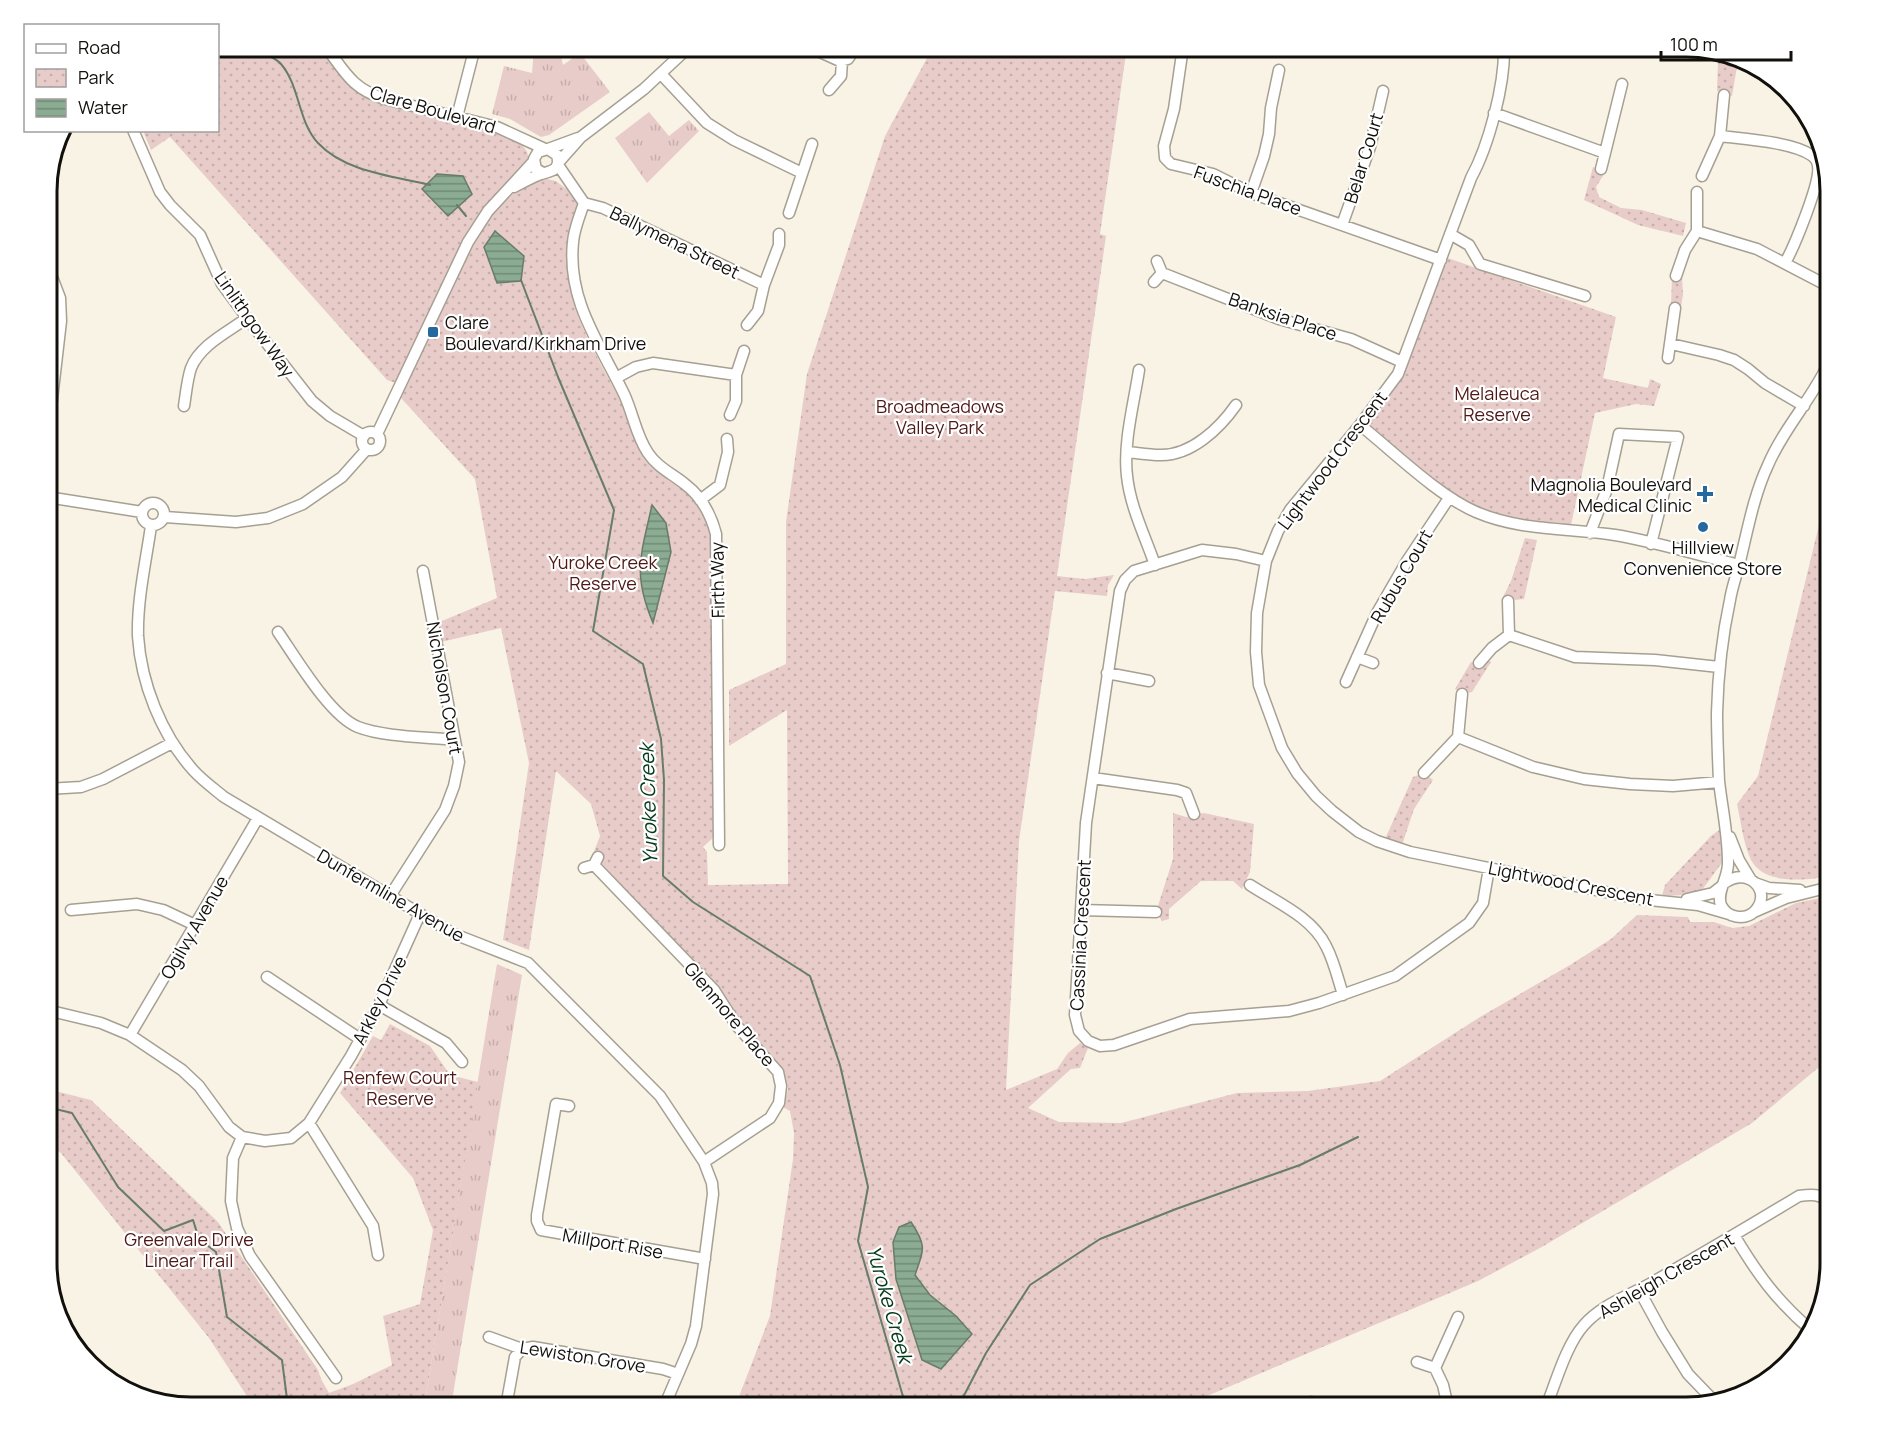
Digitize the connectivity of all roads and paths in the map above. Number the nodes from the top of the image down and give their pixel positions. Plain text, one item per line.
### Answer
1 (334, 57) edge
2 (472, 57) edge
3 (678, 57) edge
4 (828, 57) edge
5 (849, 57) edge
6 (1181, 57) edge
7 (1503, 57) edge
8 (842, 61) junction
9 (1279, 70) dead end
10 (661, 74) junction
11 (1622, 84) dead end
12 (829, 90) dead end
13 (1383, 91) dead end
14 (1724, 95) dead end
15 (1493, 116) junction
16 (458, 117) junction
17 (135, 132) edge
18 (1720, 136) junction
19 (581, 137) junction
20 (521, 139) junction
21 (812, 144) dead end
22 (546, 149) junction
23 (1605, 153) junction
24 (534, 160) junction
25 (1816, 161) edge
26 (558, 164) junction
27 (1601, 169) dead end
28 (1818, 170) edge
29 (545, 173) junction
30 (802, 173) junction
31 (1702, 176) dead end
32 (572, 187) junction
33 (508, 190) junction
34 (1697, 192) dead end
35 (1251, 193) junction
36 (584, 203) junction
37 (789, 213) dead end
38 (1342, 225) junction
39 (1697, 231) junction
40 (779, 234) dead end
41 (1450, 234) junction
42 (1441, 260) junction
43 (1157, 261) dead end
44 (1785, 263) junction
45 (1676, 276) dead end
46 (1820, 282) edge
47 (764, 285) junction
48 (57, 290) edge
49 (1585, 297) dead end
50 (1675, 308) dead end
51 (247, 318) junction
52 (747, 325) dead end
53 (1671, 344) junction
54 (744, 351) dead end
55 (57, 356) edge
56 (1668, 358) dead end
57 (1402, 362) junction
58 (1139, 370) dead end
59 (736, 375) junction
60 (616, 378) junction
61 (1820, 378) edge
62 (1236, 405) dead end
63 (184, 406) dead end
64 (1804, 406) junction
65 (730, 415) dead end
66 (1360, 424) junction
67 (377, 434) junction
68 (364, 436) junction
69 (727, 439) dead end
70 (367, 448) junction
71 (1127, 452) junction
72 (1449, 498) junction
73 (57, 499) edge
74 (700, 500) junction
75 (142, 512) junction
76 (165, 517) junction
77 (151, 526) junction
78 (1590, 532) junction
79 (1651, 544) junction
80 (1266, 561) junction
81 (1155, 565) junction
82 (1739, 565) junction
83 (423, 571) dead end
84 (1508, 601) dead end
85 (278, 632) dead end
86 (1509, 635) junction
87 (1358, 657) junction
88 (1373, 663) dead end
89 (1479, 663) dead end
90 (1719, 667) junction
91 (1107, 673) junction
92 (1149, 681) dead end
93 (1346, 682) dead end
94 (1462, 694) dead end
95 (1458, 737) junction
96 (455, 740) junction
97 (172, 743) junction
98 (1424, 773) dead end
99 (1093, 778) junction
100 (1719, 782) junction
101 (57, 788) edge
102 (1194, 814) dead end
103 (258, 818) junction
104 (1727, 829) junction
105 (719, 844) dead end
106 (592, 863) dead end
107 (1489, 868) junction
108 (1753, 881) junction
109 (1725, 883) junction
110 (1250, 885) dead end
111 (1820, 888) edge
112 (1813, 890) junction
113 (390, 896) junction
114 (1672, 901) junction
115 (71, 910) dead end
116 (1081, 910) junction
117 (1156, 912) dead end
118 (1754, 912) junction
119 (420, 914) junction
120 (1729, 914) junction
121 (195, 925) junction
122 (267, 977) dead end
123 (1343, 995) junction
124 (379, 1005) junction
125 (57, 1012) edge
126 (130, 1035) junction
127 (360, 1039) junction
128 (462, 1062) dead end
129 (569, 1106) dead end
130 (309, 1123) junction
131 (242, 1137) junction
132 (704, 1162) junction
133 (1820, 1196) edge
134 (1734, 1235) junction
135 (378, 1256) dead end
136 (705, 1259) junction
137 (1639, 1290) junction
138 (1458, 1317) dead end
139 (1805, 1324) edge
140 (489, 1338) dead end
141 (522, 1348) junction
142 (1417, 1362) dead end
143 (1435, 1368) junction
144 (678, 1374) junction
145 (336, 1378) dead end
146 (1708, 1395) edge
147 (508, 1397) edge
148 (668, 1397) edge
149 (1446, 1397) edge
150 (1550, 1397) edge

1 - 16 street, Clare Boulevard
2 - 16 street
3 - 10 street
4 - 8 street
5 - 8 street
6 - 35 street, Fuschia Place
7 - 15 street, Lightwood Crescent
8 - 12 street
9 - 35 street
10 - 19 street
10 - 30 street
11 - 23 street
13 - 38 street, Belar Court
14 - 18 street
15 - 23 street
15 - 41 street, Lightwood Crescent
16 - 20 street, Clare Boulevard
17 - 51 street, Linlithgow Way
18 - 25 street
18 - 31 street
19 - 22 street
19 - 26 street
20 - 22 street, Clare Boulevard
20 - 24 street
21 - 30 street
22 - 24 street
22 - 26 street
23 - 27 street
24 - 29 street
24 - 33 street
26 - 29 street
26 - 32 street
28 - 44 street
29 - 32 street
29 - 33 street
30 - 37 street
32 - 36 street
33 - 67 street
34 - 39 street
35 - 38 street, Fuschia Place
36 - 47 street, Ballymena Street
36 - 60 street, Firth Way
38 - 42 street, Fuschia Place
39 - 44 street
39 - 45 street
40 - 47 street
41 - 42 street, Lightwood Crescent
41 - 49 street
42 - 57 street, Lightwood Crescent
43 - 57 street, Banksia Place
44 - 46 street
47 - 52 street
48 - 55 street
50 - 53 street
51 - 63 street
51 - 68 street, Linlithgow Way
53 - 56 street
53 - 64 street
54 - 59 street
57 - 66 street, Lightwood Crescent
58 - 71 street
59 - 60 street
59 - 65 street
60 - 74 street, Firth Way
61 - 64 street
62 - 71 street
64 - 82 street
66 - 72 street
66 - 80 street, Lightwood Crescent
67 - 68 street
67 - 70 street
68 - 70 street
69 - 74 street
70 - 76 street
71 - 81 street
72 - 78 street
72 - 87 street, Rubus Court
73 - 75 street
74 - 105 street, Firth Way
75 - 76 street
75 - 77 street
76 - 77 street
77 - 97 street, Dunfermline Avenue
78 - 79 street
78 - 79 street
79 - 82 street
80 - 81 street, Cassinia Crescent
80 - 107 street, Lightwood Crescent
81 - 91 street, Cassinia Crescent
82 - 90 street
83 - 96 street, Nicholson Court
84 - 86 street
85 - 96 street
86 - 89 street
86 - 90 street
87 - 88 street
87 - 93 street, Rubus Court
90 - 100 street
91 - 92 street
91 - 99 street, Cassinia Crescent
94 - 95 street
95 - 98 street
95 - 100 street
96 - 113 street, Nicholson Court
97 - 101 street
97 - 103 street, Dunfermline Avenue
99 - 102 street
99 - 116 street, Cassinia Crescent
100 - 104 street
103 - 113 street, Dunfermline Avenue
103 - 121 street, Ogilvy Avenue
104 - 108 street
104 - 109 street
106 - 132 street, Glenmore Place
107 - 114 street, Lightwood Crescent
107 - 123 street, Cassinia Crescent
108 - 109 street
108 - 112 street
108 - 118 street
109 - 114 street, Lightwood Crescent
109 - 120 street
110 - 123 street
111 - 112 street
112 - 118 street
113 - 119 street, Dunfermline Avenue
114 - 120 street, Lightwood Crescent
115 - 121 street
116 - 117 street
116 - 123 street, Cassinia Crescent
118 - 120 street
119 - 124 street, Arkley Drive
119 - 132 street, Dunfermline Avenue
121 - 126 street, Ogilvy Avenue
122 - 127 street
124 - 127 street, Arkley Drive
124 - 128 street
125 - 126 street
126 - 131 street
127 - 130 street, Arkley Drive
129 - 136 street, Millport Rise
130 - 131 street, Arkley Drive
130 - 135 street
131 - 145 street
132 - 136 street, Dunfermline Avenue
133 - 134 street, Ashleigh Crescent
134 - 137 street, Ashleigh Crescent
134 - 139 street
136 - 144 street, Dunfermline Avenue
137 - 146 street
137 - 150 street, Ashleigh Crescent
138 - 143 street
140 - 141 street, Lewiston Grove
141 - 144 street, Lewiston Grove
141 - 147 street
142 - 143 street
143 - 149 street
144 - 148 street, Dunfermline Avenue

